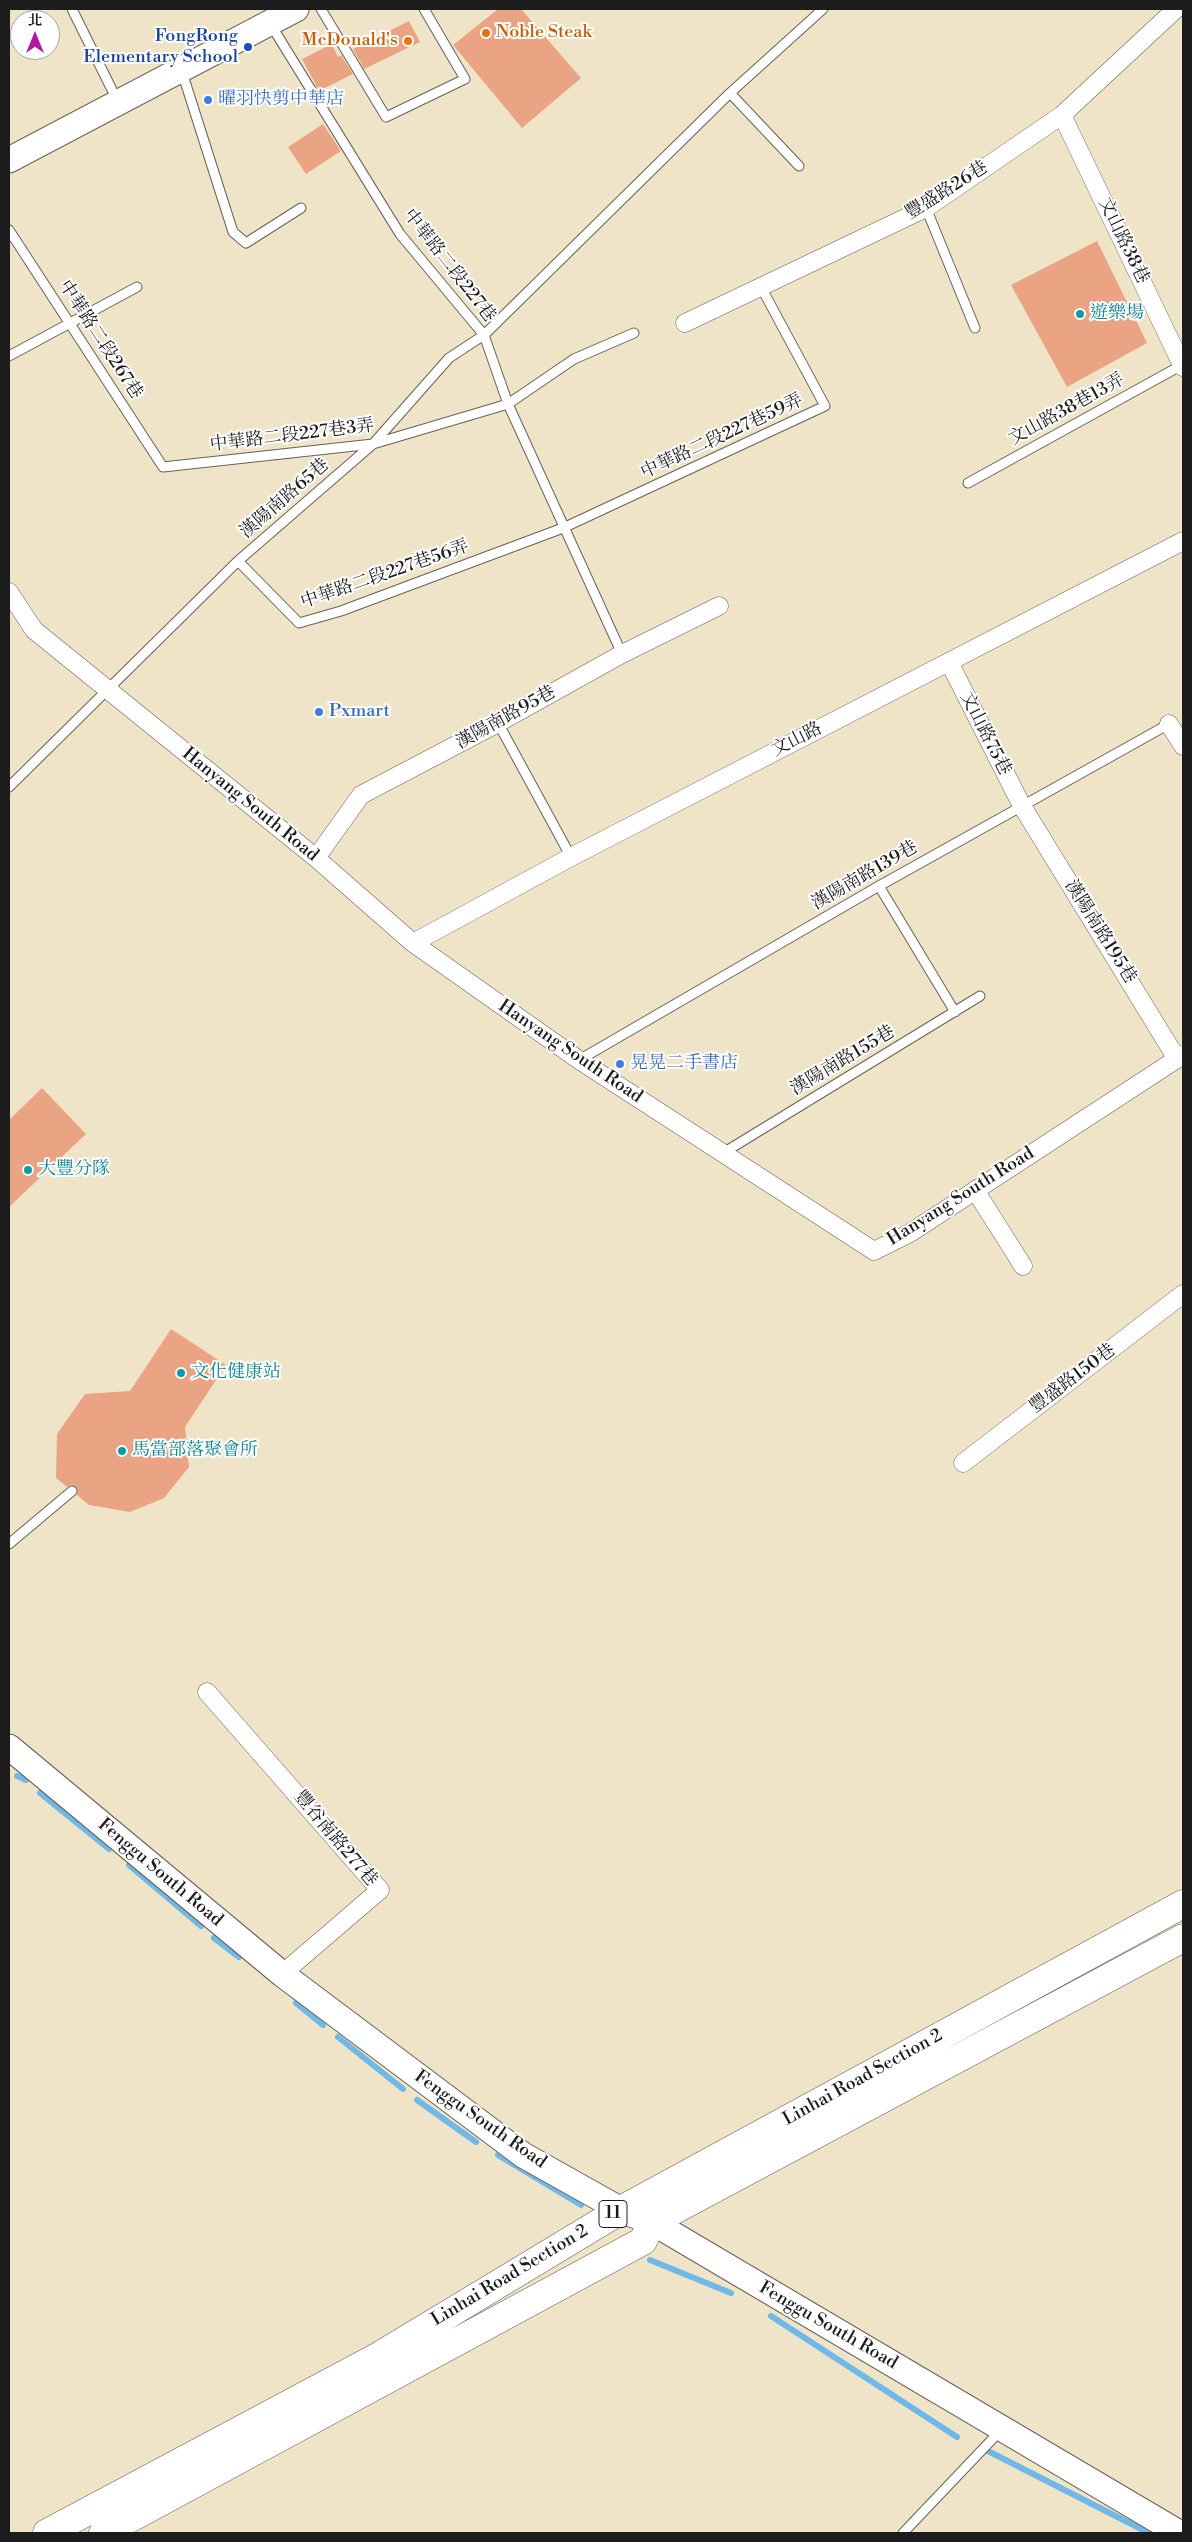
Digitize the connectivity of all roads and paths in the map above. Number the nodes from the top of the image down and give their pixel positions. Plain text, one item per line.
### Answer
1 (72, 9) edge
2 (296, 9) edge
3 (321, 9) edge
4 (424, 9) edge
5 (823, 9) edge
6 (1176, 9) edge
7 (270, 23) junction
8 (181, 69) junction
9 (730, 93) junction
10 (118, 102) junction
11 (1062, 114) junction
12 (9, 160) edge
13 (799, 166) dead end
14 (302, 208) dead end
15 (926, 208) junction
16 (9, 230) edge
17 (137, 287) dead end
18 (761, 287) junction
19 (69, 323) junction
20 (685, 324) dead end
21 (975, 328) dead end
22 (484, 334) junction
23 (634, 334) dead end
24 (9, 356) edge
25 (1183, 366) edge
26 (508, 404) junction
27 (373, 444) junction
28 (163, 467) joint
29 (968, 483) dead end
30 (563, 528) junction
31 (1183, 541) edge
32 (238, 561) junction
33 (9, 592) edge
34 (719, 606) dead end
35 (622, 654) junction
36 (949, 662) junction
37 (108, 690) junction
38 (498, 724) junction
39 (1169, 724) joint
40 (1183, 746) edge
41 (9, 787) edge
42 (1022, 806) junction
43 (571, 857) junction
44 (316, 858) junction
45 (879, 886) junction
46 (413, 943) junction
47 (980, 996) dead end
48 (955, 1012) junction
49 (1180, 1057) edge
50 (579, 1060) junction
51 (723, 1154) junction
52 (975, 1190) junction
53 (1023, 1266) dead end
54 (1183, 1294) edge
55 (963, 1463) dead end
56 (72, 1491) dead end
57 (9, 1544) edge
58 (207, 1692) dead end
59 (9, 1747) edge
60 (1183, 1904) edge
61 (1183, 1938) edge
62 (282, 1974) junction
63 (621, 2210) junction
64 (652, 2222) junction
65 (1003, 2428) junction
66 (47, 2533) edge
67 (103, 2533) edge
68 (904, 2533) edge
69 (1179, 2533) edge

1 - 10 lane
2 - 7 street
3 - 4 lane
5 - 9 lane, 漢陽南路65巷
6 - 11 street, 豐盛路26巷
7 - 8 street
7 - 22 lane, 中華路二段227巷
8 - 10 street
8 - 14 lane
9 - 13 lane
9 - 22 lane, 漢陽南路65巷
10 - 12 street
11 - 15 street, 豐盛路26巷
11 - 25 street, 文山路38巷
15 - 18 street, 豐盛路26巷
15 - 21 lane
16 - 19 lane, 中華路二段267巷
17 - 19 lane
18 - 20 street, 豐盛路26巷
18 - 30 lane, 中華路二段227巷59弄
19 - 24 lane
19 - 28 lane, 中華路二段267巷
22 - 26 lane, 中華路二段227巷
22 - 27 lane, 漢陽南路65巷
23 - 26 lane, 中華路二段227巷3弄
25 - 29 lane, 文山路38巷13弄
26 - 27 lane, 中華路二段227巷3弄
26 - 30 lane, 中華路二段227巷
27 - 28 lane, 中華路二段227巷3弄
27 - 32 lane, 漢陽南路65巷
30 - 32 lane, 中華路二段227巷56弄
30 - 35 lane, 中華路二段227巷
31 - 36 street, 文山路
32 - 37 lane, 漢陽南路65巷
33 - 37 street, Hanyang South Road
34 - 35 street, 漢陽南路95巷
35 - 38 street, 漢陽南路95巷
36 - 42 street, 文山路75巷
36 - 43 street, 文山路
37 - 41 lane, 漢陽南路65巷
37 - 44 street, Hanyang South Road
38 - 43 lane
38 - 44 street, 漢陽南路95巷
39 - 40 street
39 - 42 lane, 漢陽南路139巷
42 - 45 lane, 漢陽南路139巷
42 - 49 street, 漢陽南路195巷
43 - 46 street, 文山路
44 - 46 street, Hanyang South Road
45 - 48 lane
45 - 50 lane, 漢陽南路139巷
46 - 50 street, Hanyang South Road
47 - 48 lane, 漢陽南路155巷
48 - 51 lane, 漢陽南路155巷
49 - 52 street, Hanyang South Road
50 - 51 street, Hanyang South Road
51 - 52 street, Hanyang South Road
52 - 53 street
54 - 55 street, 豐盛路150巷
56 - 57 lane
58 - 62 street, 豐谷南路277巷
59 - 62 street, Fenggu South Road
60 - 63 main road, Linhai Road Section 2 / 11
61 - 64 main road, Linhai Road Section 2 / 11
62 - 63 street, Fenggu South Road
63 - 64 street, Fenggu South Road
63 - 66 main road, Linhai Road Section 2 / 11
64 - 65 street, Fenggu South Road
64 - 67 main road, Linhai Road Section 2 / 11
65 - 68 lane
65 - 69 street, Fenggu South Road

